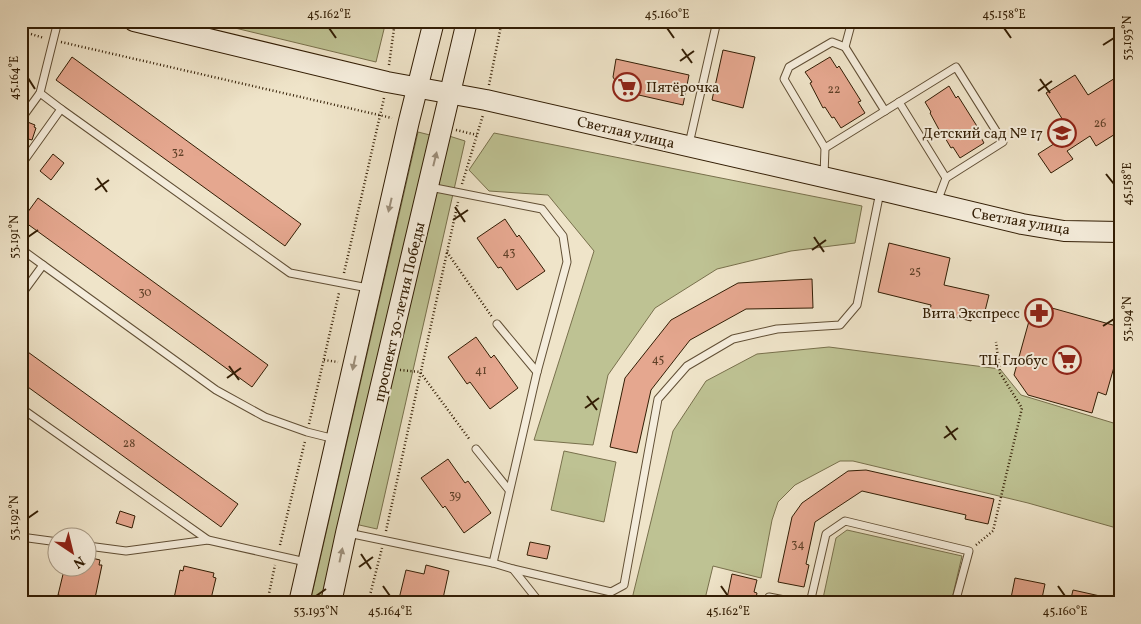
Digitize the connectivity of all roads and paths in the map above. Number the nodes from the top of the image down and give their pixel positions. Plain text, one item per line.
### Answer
1 (58, 21) edge
2 (134, 21) edge
3 (395, 21) edge
4 (434, 21) edge
5 (502, 21) edge
6 (718, 21) edge
7 (852, 21) edge
8 (475, 22) edge
9 (500, 28) junction
10 (21, 31) edge
11 (54, 41) junction
12 (845, 48) junction
13 (387, 82) junction
14 (417, 87) junction
15 (40, 93) junction
16 (451, 94) junction
17 (486, 100) junction
18 (899, 102) junction
19 (61, 109) junction
20 (885, 111) junction
21 (21, 115) edge
22 (380, 116) junction
23 (688, 146) junction
24 (825, 148) junction
25 (21, 165) edge
26 (824, 178) junction
27 (946, 178) junction
28 (428, 187) junction
29 (880, 190) junction
30 (460, 193) junction
31 (936, 204) junction
32 (1120, 232) edge
33 (21, 249) edge
34 (447, 252) junction
35 (43, 265) junction
36 (342, 282) junction
37 (371, 289) junction
38 (21, 294) edge
39 (497, 324) joint
40 (996, 342) dead end
41 (420, 372) junction
42 (537, 372) junction
43 (21, 408) edge
44 (307, 432) junction
45 (338, 440) junction
46 (476, 449) joint
47 (509, 490) junction
48 (346, 533) junction
49 (21, 537) edge
50 (208, 540) junction
51 (384, 540) junction
52 (48, 541) edge
53 (98, 547) edge
54 (969, 551) junction
55 (278, 557) junction
56 (308, 563) junction
57 (493, 563) junction
58 (513, 569) junction
59 (267, 603) edge
60 (299, 603) edge
61 (331, 603) edge
62 (368, 603) edge
63 (540, 603) edge
64 (768, 603) edge
65 (800, 603) edge
66 (810, 603) edge
67 (955, 603) edge

1 - 11 lane
2 - 13 main road, Светлая улица
3 - 13 path
4 - 14 main road, проспект 30-летия Победы
5 - 9 path
6 - 23 lane
7 - 12 lane
8 - 9 path
8 - 16 main road, проспект 30-летия Победы
9 - 17 path
10 - 11 path
11 - 15 lane
11 - 22 path
12 - 20 lane
12 - 24 lane
13 - 14 main road, Светлая улица
13 - 22 path
14 - 16 main road, Светлая улица
14 -> 37 main road, проспект 30-летия Победы
15 - 19 lane
15 - 21 lane
16 - 17 main road, Светлая улица
28 -> 16 main road, проспект 30-летия Победы
17 - 23 main road, Светлая улица
17 - 30 path
18 - 20 lane
18 - 27 lane
18 - 27 lane
19 - 25 lane
19 - 36 lane
20 - 24 lane
22 - 36 path
23 - 26 main road, Светлая улица
24 - 26 lane
26 - 29 main road, Светлая улица
27 - 31 lane
28 - 30 lane
28 - 48 main road, проспект 30-летия Победы
29 - 31 main road, Светлая улица
29 - 58 lane
30 - 34 path
30 - 42 lane
31 - 32 main road, Светлая улица
33 - 35 lane
34 - 39 path
34 - 41 path
35 - 38 lane
35 - 44 lane
36 - 37 lane
36 - 44 path
37 -> 45 main road, проспект 30-летия Победы
39 - 42 lane
40 - 54 path
41 - 46 path
41 - 51 path
42 - 47 lane
43 - 50 lane
44 - 45 lane
44 - 55 path
45 - 56 main road, проспект 30-летия Победы
46 - 47 lane
47 - 57 lane
48 - 51 lane
61 -> 48 main road, проспект 30-летия Победы
49 - 52 lane
50 - 53 lane
50 - 55 lane
51 - 57 lane
51 - 62 path
54 - 66 lane
54 - 67 lane
55 - 56 lane
55 - 59 path
56 - 60 main road, проспект 30-летия Победы
57 - 58 lane
58 - 63 lane
64 - 65 lane

